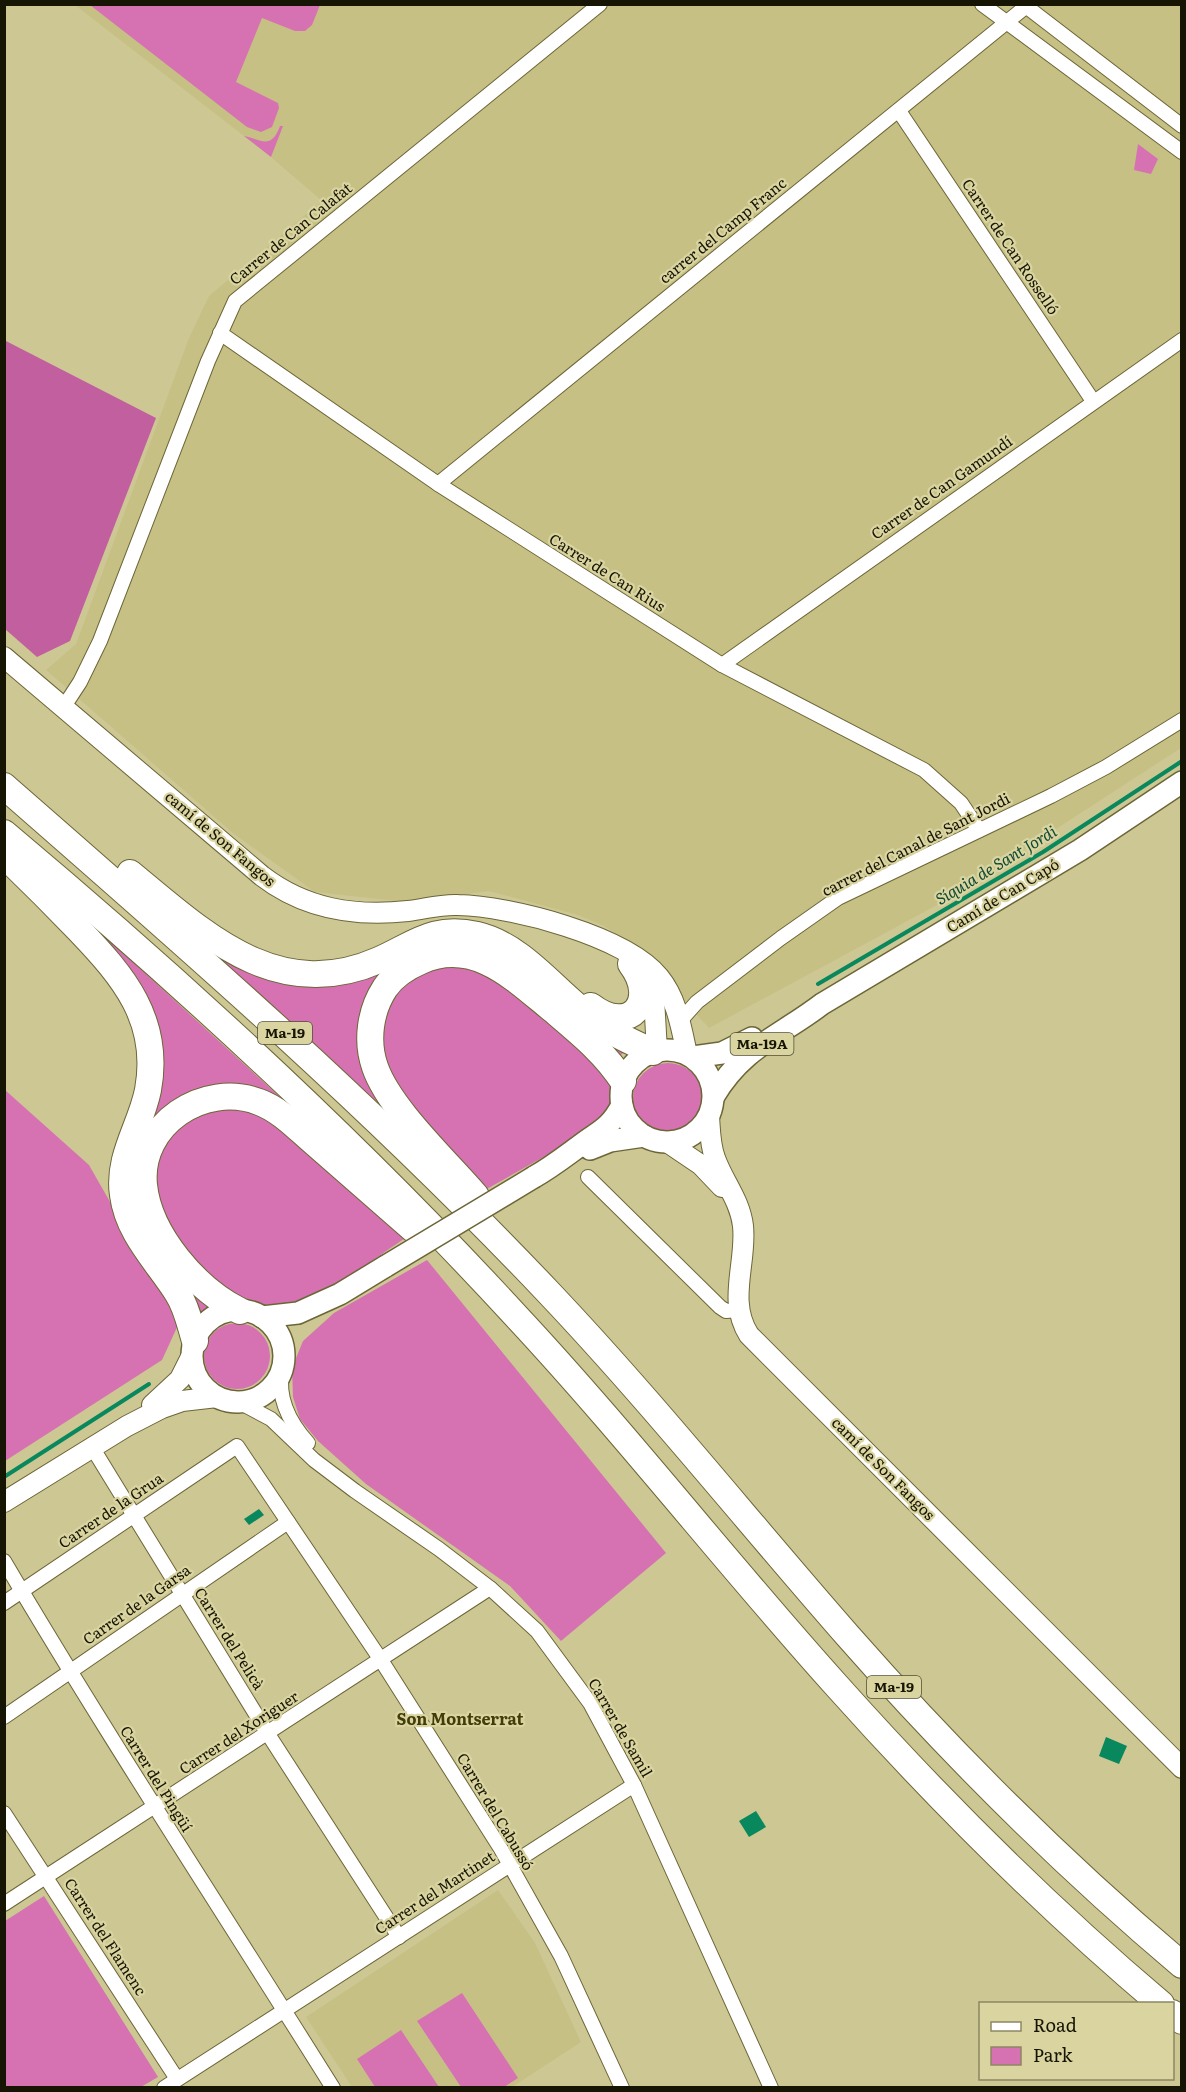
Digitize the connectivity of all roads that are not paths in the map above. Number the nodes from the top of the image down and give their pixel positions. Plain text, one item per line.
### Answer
1 (600, 4) edge
2 (982, 4) edge
3 (1026, 5) edge
4 (1007, 21) junction
5 (899, 111) junction
6 (1182, 126) edge
7 (1182, 152) edge
8 (220, 333) junction
9 (1182, 340) edge
10 (1093, 401) junction
11 (438, 484) junction
12 (4, 657) edge
13 (723, 665) junction
14 (63, 708) junction
15 (1182, 720) edge
16 (4, 771) edge
17 (1182, 783) edge
18 (4, 786) edge
19 (979, 830) junction
20 (4, 833) edge
21 (4, 855) edge
22 (583, 934) junction
23 (631, 964) junction
24 (556, 989) junction
25 (822, 1004) junction
26 (680, 1021) junction
27 (655, 1051) junction
28 (690, 1055) junction
29 (623, 1093) junction
30 (714, 1096) junction
31 (709, 1116) junction
32 (644, 1136) junction
33 (667, 1142) junction
34 (567, 1157) junction
35 (588, 1177) dead end
36 (736, 1202) junction
37 (340, 1294) junction
38 (552, 1296) junction
39 (739, 1310) junction
40 (251, 1314) junction
41 (518, 1318) junction
42 (193, 1348) junction
43 (283, 1364) junction
44 (217, 1397) junction
45 (238, 1402) junction
46 (127, 1426) junction
47 (237, 1446) joint
48 (92, 1448) junction
49 (330, 1471) junction
50 (4, 1502) edge
51 (134, 1515) junction
52 (288, 1522) junction
53 (4, 1561) edge
54 (490, 1588) junction
55 (22, 1591) junction
56 (182, 1594) junction
57 (4, 1603) edge
58 (381, 1660) junction
59 (70, 1672) junction
60 (4, 1717) edge
61 (268, 1734) junction
62 (1182, 1768) edge
63 (634, 1785) junction
64 (153, 1808) junction
65 (4, 1813) edge
66 (509, 1865) junction
67 (47, 1877) junction
68 (4, 1904) edge
69 (399, 1937) junction
70 (1182, 1965) edge
71 (1159, 2002) edge
72 (285, 2010) junction
73 (177, 2079) junction
74 (164, 2088) edge
75 (333, 2088) edge
76 (622, 2088) edge
77 (771, 2088) edge

1 - 8 street, Carrer de Can Calafat
2 - 4 street
3 - 4 street, carrer del Camp Franc
3 - 6 street
4 - 5 street, carrer del Camp Franc
4 - 7 street
5 - 10 street, Carrer de Can Rosselló
5 - 11 street, carrer del Camp Franc
8 - 11 street, Carrer de Can Rius
8 - 14 street, Carrer de Can Calafat
9 - 10 street, Carrer de Can Gamundí
10 - 13 street, Carrer de Can Gamundí
11 - 13 street, Carrer de Can Rius
12 - 14 street, camí de Son Fangos
13 - 19 street, Carrer de Can Rius
14 - 22 street, camí de Son Fangos
15 - 19 street, carrer del Canal de Sant Jordi
16 - 24 highway
17 - 25 main road, Camí de Can Capó / Ma-19A
18 - 38 highway, Ma-19
19 - 26 street, carrer del Canal de Sant Jordi
20 - 41 highway, Ma-19
21 - 42 highway
22 - 23 street
22 - 26 street
23 - 24 highway
23 - 27 street
24 - 27 highway
25 - 28 main road, Camí de Can Capó / Ma-19A
25 - 30 main road, Camí de Can Capó / Ma-19A
26 - 28 street
27 - 28 main road
27 - 29 main road
28 - 30 main road
29 - 32 main road
29 - 34 main road
29 - 38 highway
30 - 31 main road
31 - 33 main road
31 - 36 street
32 - 33 main road
32 - 34 main road
33 - 36 street
34 - 37 main road, bridge
35 - 39 street
36 - 39 street
37 - 40 main road
37 - 43 main road
38 - 70 highway, Ma-19
39 - 62 street, camí de Son Fangos
40 - 41 highway
40 - 42 main road
40 - 43 main road
41 - 71 highway, Ma-19
42 - 44 main road
42 - 46 street
43 - 45 main road
43 - 49 street, Carrer de Samil
44 - 45 main road
44 - 46 street
45 - 49 street, Carrer de Samil
46 - 48 street
47 - 51 street, Carrer de la Grua
47 - 52 street, Carrer del Cabussó
48 - 50 street
48 - 51 street, Carrer del Pelicà
49 - 54 street, Carrer de Samil
51 - 55 street, Carrer de la Grua
51 - 56 street, Carrer del Pelicà
52 - 56 street, Carrer de la Garsa
52 - 58 street, Carrer del Cabussó
53 - 55 street, Carrer del Pingüí
54 - 58 street, Carrer del Xoriguer
54 - 63 street, Carrer de Samil
55 - 57 street, Carrer de la Grua
55 - 59 street, Carrer del Pingüí
56 - 59 street, Carrer de la Garsa
56 - 61 street, Carrer del Pelicà
58 - 61 street, Carrer del Xoriguer
58 - 66 street, Carrer del Cabussó
59 - 60 street, Carrer de la Garsa
59 - 64 street, Carrer del Pingüí
61 - 64 street, Carrer del Xoriguer
61 - 69 street, Carrer del Pelicà
63 - 66 street, Carrer del Martinet
63 - 77 street, Carrer de Samil
64 - 67 street, Carrer del Xoriguer
64 - 72 street, Carrer del Pingüí
65 - 67 street, Carrer del Flamenc
66 - 69 street, Carrer del Martinet
66 - 76 street, Carrer del Cabussó
67 - 68 street, Carrer del Xoriguer
67 - 73 street, Carrer del Flamenc
69 - 72 street, Carrer del Martinet
72 - 73 street
72 - 75 street, Carrer del Pingüí
73 - 74 street

